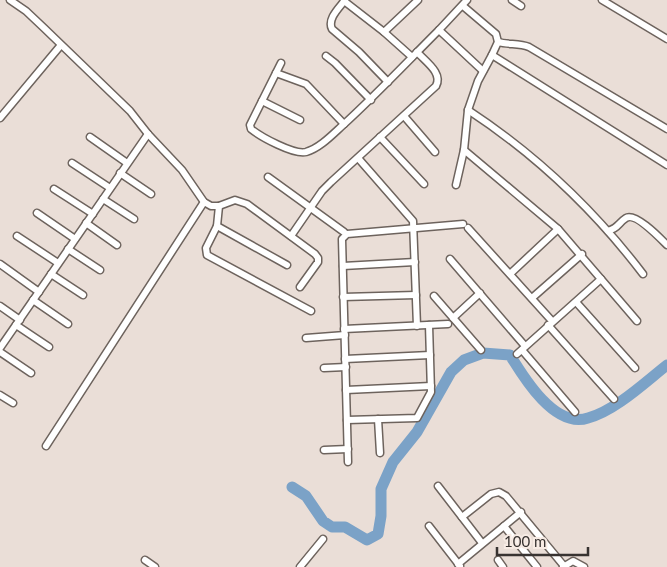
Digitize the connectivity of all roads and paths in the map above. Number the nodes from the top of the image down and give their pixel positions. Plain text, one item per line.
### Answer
1 (10, 0) edge
2 (344, 0) edge
3 (418, 0) edge
4 (512, 0) edge
5 (602, 0) edge
6 (465, 3) edge
7 (522, 6) dead end
8 (439, 30) junction
9 (384, 32) junction
10 (667, 39) edge
11 (498, 42) junction
12 (61, 45) junction
13 (414, 55) junction
14 (492, 55) junction
15 (326, 56) dead end
16 (281, 64) dead end
17 (483, 71) junction
18 (276, 73) junction
19 (388, 82) junction
20 (371, 100) junction
21 (262, 101) junction
22 (468, 110) junction
23 (404, 116) junction
24 (0, 118) edge
25 (300, 120) dead end
26 (344, 124) junction
27 (667, 129) edge
28 (148, 134) junction
29 (90, 137) dead end
30 (380, 137) junction
31 (464, 150) junction
32 (435, 152) dead end
33 (358, 158) junction
34 (72, 162) dead end
35 (127, 163) junction
36 (667, 165) edge
37 (120, 173) junction
38 (268, 177) dead end
39 (424, 184) dead end
40 (456, 185) dead end
41 (110, 188) junction
42 (54, 189) dead end
43 (151, 194) dead end
44 (103, 199) junction
45 (204, 202) junction
46 (219, 206) junction
47 (310, 207) junction
48 (37, 213) dead end
49 (93, 214) junction
50 (134, 219) dead end
51 (86, 223) junction
52 (217, 226) junction
53 (414, 228) junction
54 (558, 229) junction
55 (608, 231) junction
56 (344, 232) dead end
57 (17, 236) dead end
58 (291, 236) junction
59 (75, 239) junction
60 (117, 245) dead end
61 (667, 245) edge
62 (68, 249) junction
63 (582, 254) junction
64 (450, 259) dead end
65 (415, 262) junction
66 (0, 264) edge
67 (58, 264) junction
68 (287, 265) dead end
69 (343, 266) junction
70 (100, 270) dead end
71 (51, 274) junction
72 (510, 274) junction
73 (643, 274) dead end
74 (601, 279) junction
75 (300, 287) dead end
76 (39, 292) junction
77 (480, 293) junction
78 (83, 295) dead end
79 (416, 295) junction
80 (434, 296) dead end
81 (344, 297) junction
82 (532, 298) junction
83 (33, 300) junction
84 (576, 302) junction
85 (0, 306) edge
86 (311, 311) dead end
87 (453, 318) junction
88 (637, 321) dead end
89 (18, 322) junction
90 (550, 323) junction
91 (68, 324) dead end
92 (448, 324) dead end
93 (429, 325) junction
94 (417, 326) junction
95 (344, 332) junction
96 (306, 338) dead end
97 (50, 347) dead end
98 (0, 350) edge
99 (481, 350) dead end
100 (522, 350) junction
101 (430, 355) junction
102 (345, 359) junction
103 (346, 367) junction
104 (324, 368) dead end
105 (635, 368) dead end
106 (32, 373) dead end
107 (431, 386) junction
108 (346, 390) junction
109 (0, 395) edge
110 (614, 399) dead end
111 (13, 403) dead end
112 (576, 412) dead end
113 (378, 419) junction
114 (347, 420) junction
115 (46, 446) dead end
116 (348, 449) junction
117 (324, 450) dead end
118 (380, 452) dead end
119 (348, 462) dead end
120 (438, 486) dead end
121 (520, 512) junction
122 (462, 517) junction
123 (429, 526) dead end
124 (504, 526) junction
125 (323, 539) dead end
126 (482, 544) junction
127 (145, 560) dead end
128 (498, 560) dead end
129 (460, 566) edge
130 (564, 566) edge
131 (155, 567) edge
132 (300, 567) edge
133 (503, 567) edge
134 (537, 567) edge
135 (584, 567) edge

1 - 12 street
2 - 9 street
2 - 19 street
3 - 9 street
4 - 7 street
5 - 10 street
6 - 8 street
6 - 11 street
8 - 13 street
8 - 17 street
9 - 13 street
11 - 14 street
11 - 27 street
12 - 24 street
12 - 28 street
13 - 19 street
13 - 23 street
14 - 17 street
14 - 36 street
15 - 20 street
16 - 18 street
17 - 22 street
18 - 21 street
18 - 26 street
19 - 20 street
20 - 26 street
21 - 25 street
21 - 26 street
22 - 31 street
22 - 55 street
23 - 30 street
23 - 32 street
28 - 35 street
28 - 45 street
29 - 35 street
30 - 33 street
30 - 39 street
31 - 40 street
31 - 54 street
33 - 47 street
33 - 53 street
34 - 41 street
35 - 37 street
37 - 41 street
37 - 43 street
38 - 47 street
41 - 44 street
42 - 49 street
44 - 49 street
44 - 50 street
45 - 46 street
45 - 115 street
46 - 52 street
46 - 58 street
47 - 56 street
47 - 58 street
48 - 59 street
49 - 51 street
51 - 59 street
51 - 60 street
52 - 68 street
52 - 86 street
53 - 65 street
53 - 69 street
53 - 72 street
54 - 63 street
54 - 72 street
55 - 61 street
55 - 73 street
57 - 67 street
58 - 75 street
59 - 62 street
62 - 67 street
62 - 70 street
63 - 74 street
63 - 82 street
64 - 77 street
65 - 69 street
65 - 79 street
66 - 76 street
67 - 71 street
69 - 81 street
71 - 76 street
71 - 78 street
72 - 82 street
74 - 84 street
74 - 88 street
76 - 83 street
77 - 87 street
77 - 100 street
79 - 81 street
79 - 94 street
80 - 87 street
81 - 95 street
82 - 90 street
83 - 89 street
83 - 91 street
84 - 90 street
84 - 105 street
85 - 89 street
87 - 99 street
89 - 97 street
89 - 98 street
90 - 100 street
90 - 110 street
92 - 93 street
93 - 94 street
93 - 101 street
94 - 95 street
95 - 96 street
95 - 102 street
98 - 106 street
100 - 112 street
101 - 102 street
101 - 107 street
102 - 103 street
103 - 104 street
103 - 108 street
107 - 108 street
107 - 113 street
108 - 114 street
109 - 111 street
113 - 114 street
113 - 118 street
114 - 116 street
116 - 117 street
116 - 119 street
120 - 122 street
121 - 122 street
121 - 124 street
121 - 130 street
122 - 126 street
123 - 129 street
124 - 126 street
124 - 134 street
125 - 132 street
126 - 129 street
127 - 131 street
128 - 133 street
130 - 135 street

